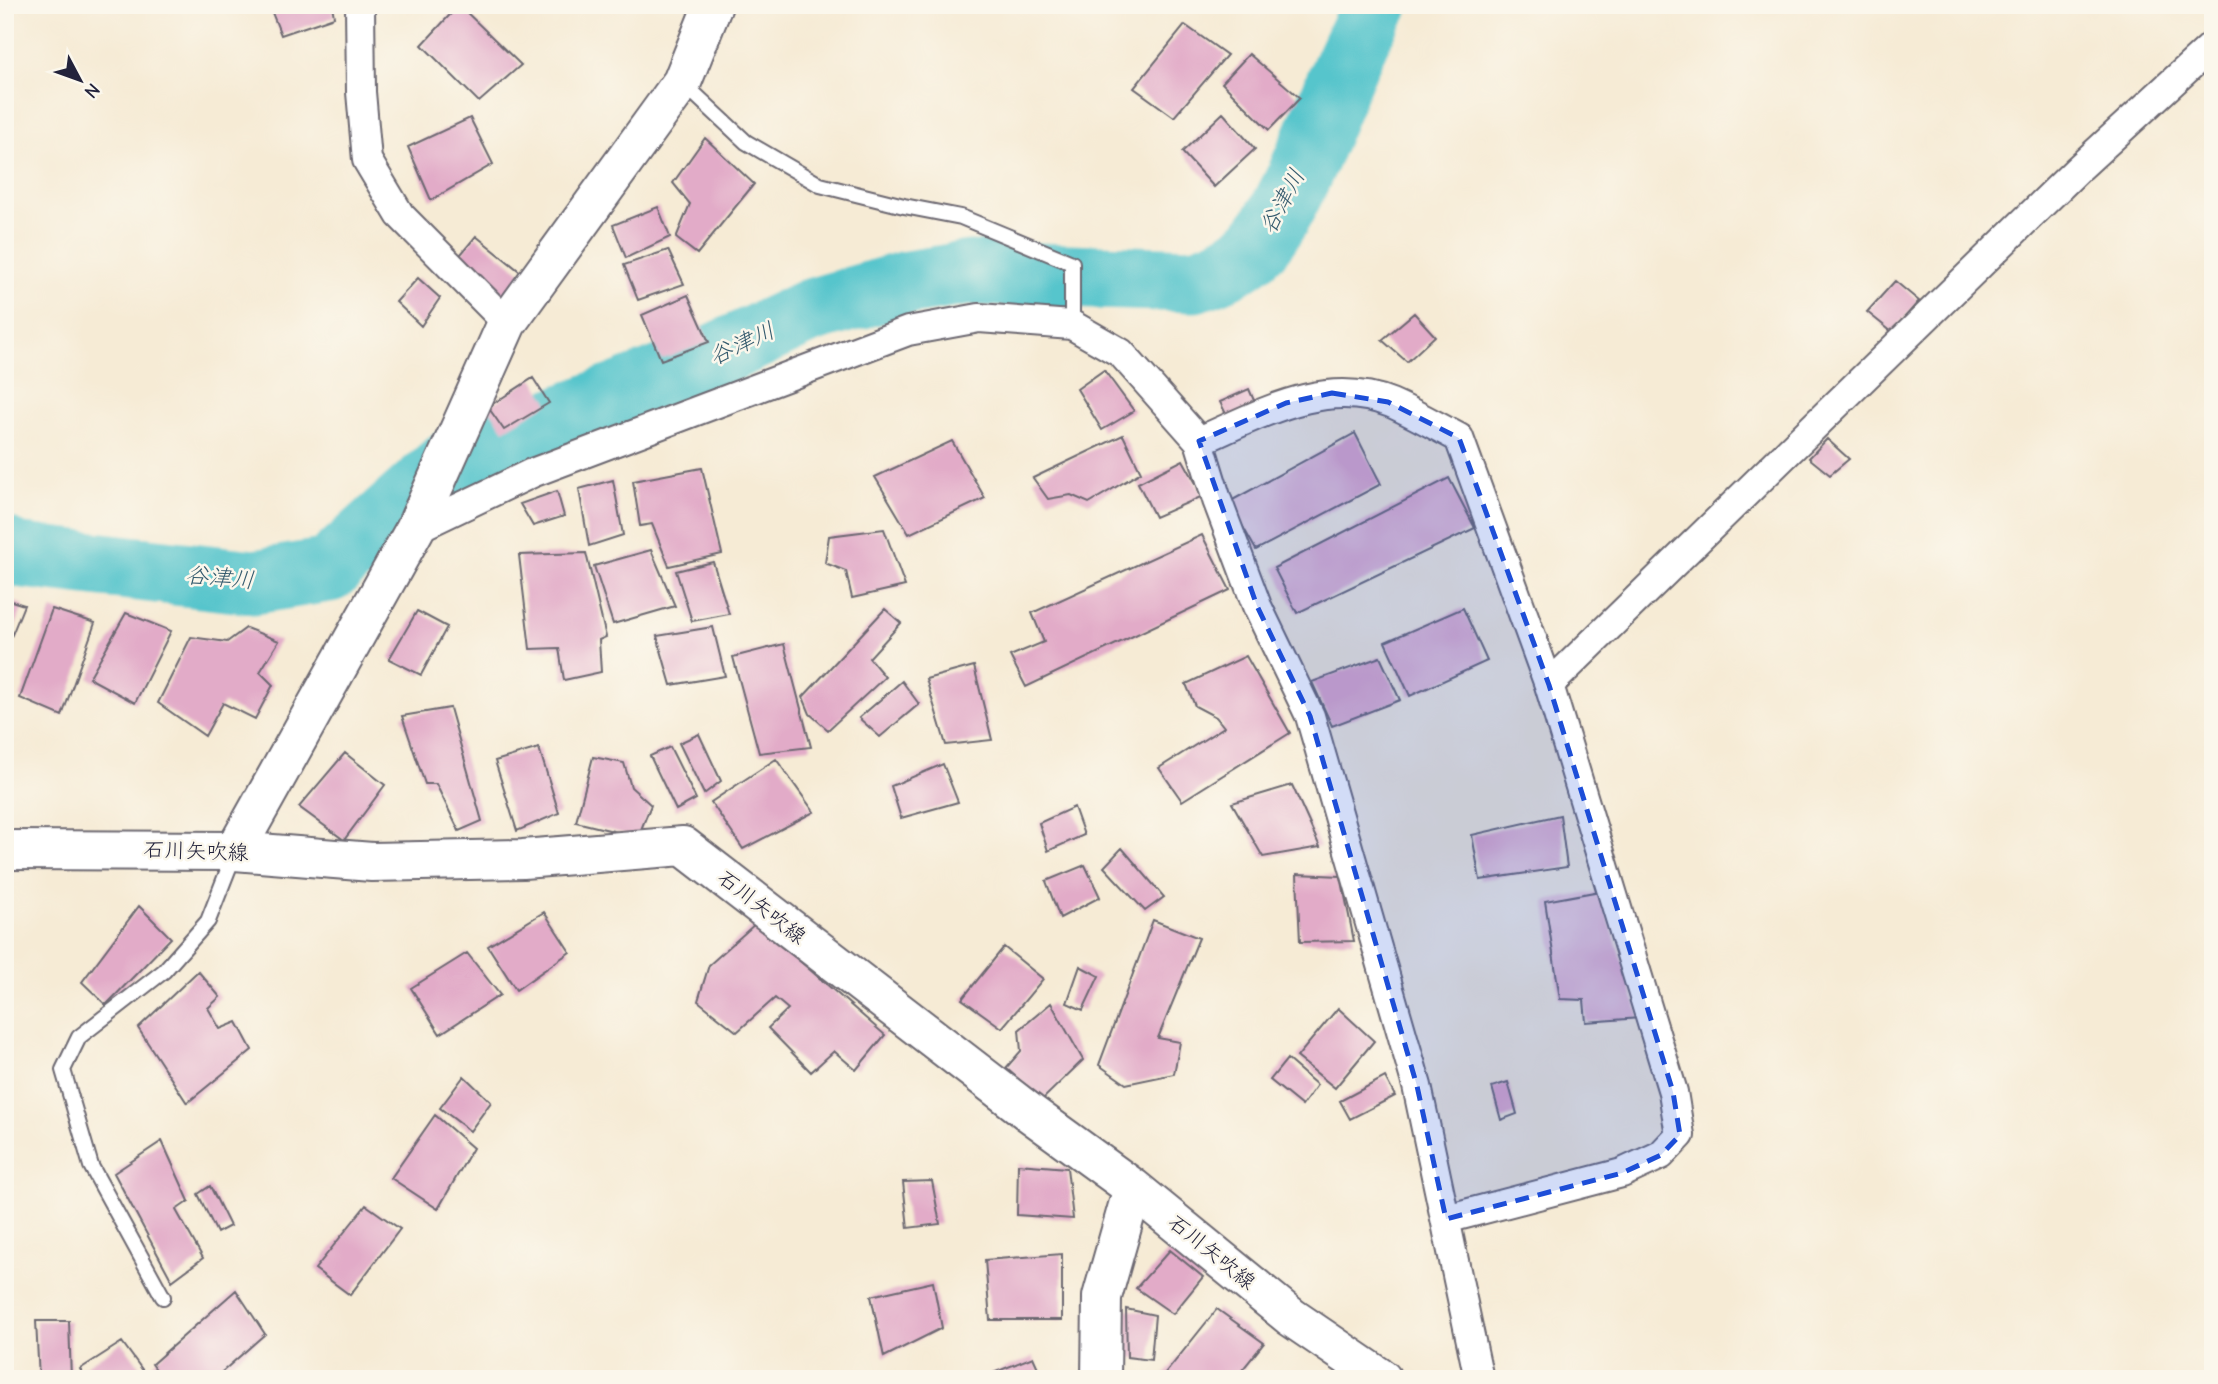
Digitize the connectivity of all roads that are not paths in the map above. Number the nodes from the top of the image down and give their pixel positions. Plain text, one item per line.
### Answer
1 (360, 5) edge
2 (713, 5) edge
3 (2213, 45) edge
4 (681, 82) junction
5 (1072, 325) junction
6 (502, 333) junction
7 (1199, 441) junction
8 (415, 527) junction
9 (1549, 685) junction
10 (5, 850) edge
11 (235, 851) junction
12 (1133, 1188) junction
13 (1446, 1219) junction
14 (163, 1297) dead end
15 (1101, 1379) edge
16 (1382, 1379) edge
17 (1479, 1379) edge

1 - 6 street
2 - 4 main road
3 - 9 street
4 - 5 lane
4 - 6 main road
5 - 7 street
5 - 8 street
6 - 8 main road
7 - 9 street
7 - 13 street
8 - 11 main road
9 - 13 street
10 - 11 main road, 石川矢吹線
11 - 12 main road, 石川矢吹線
11 - 14 lane
12 - 15 main road
12 - 16 main road, 石川矢吹線
13 - 17 street

